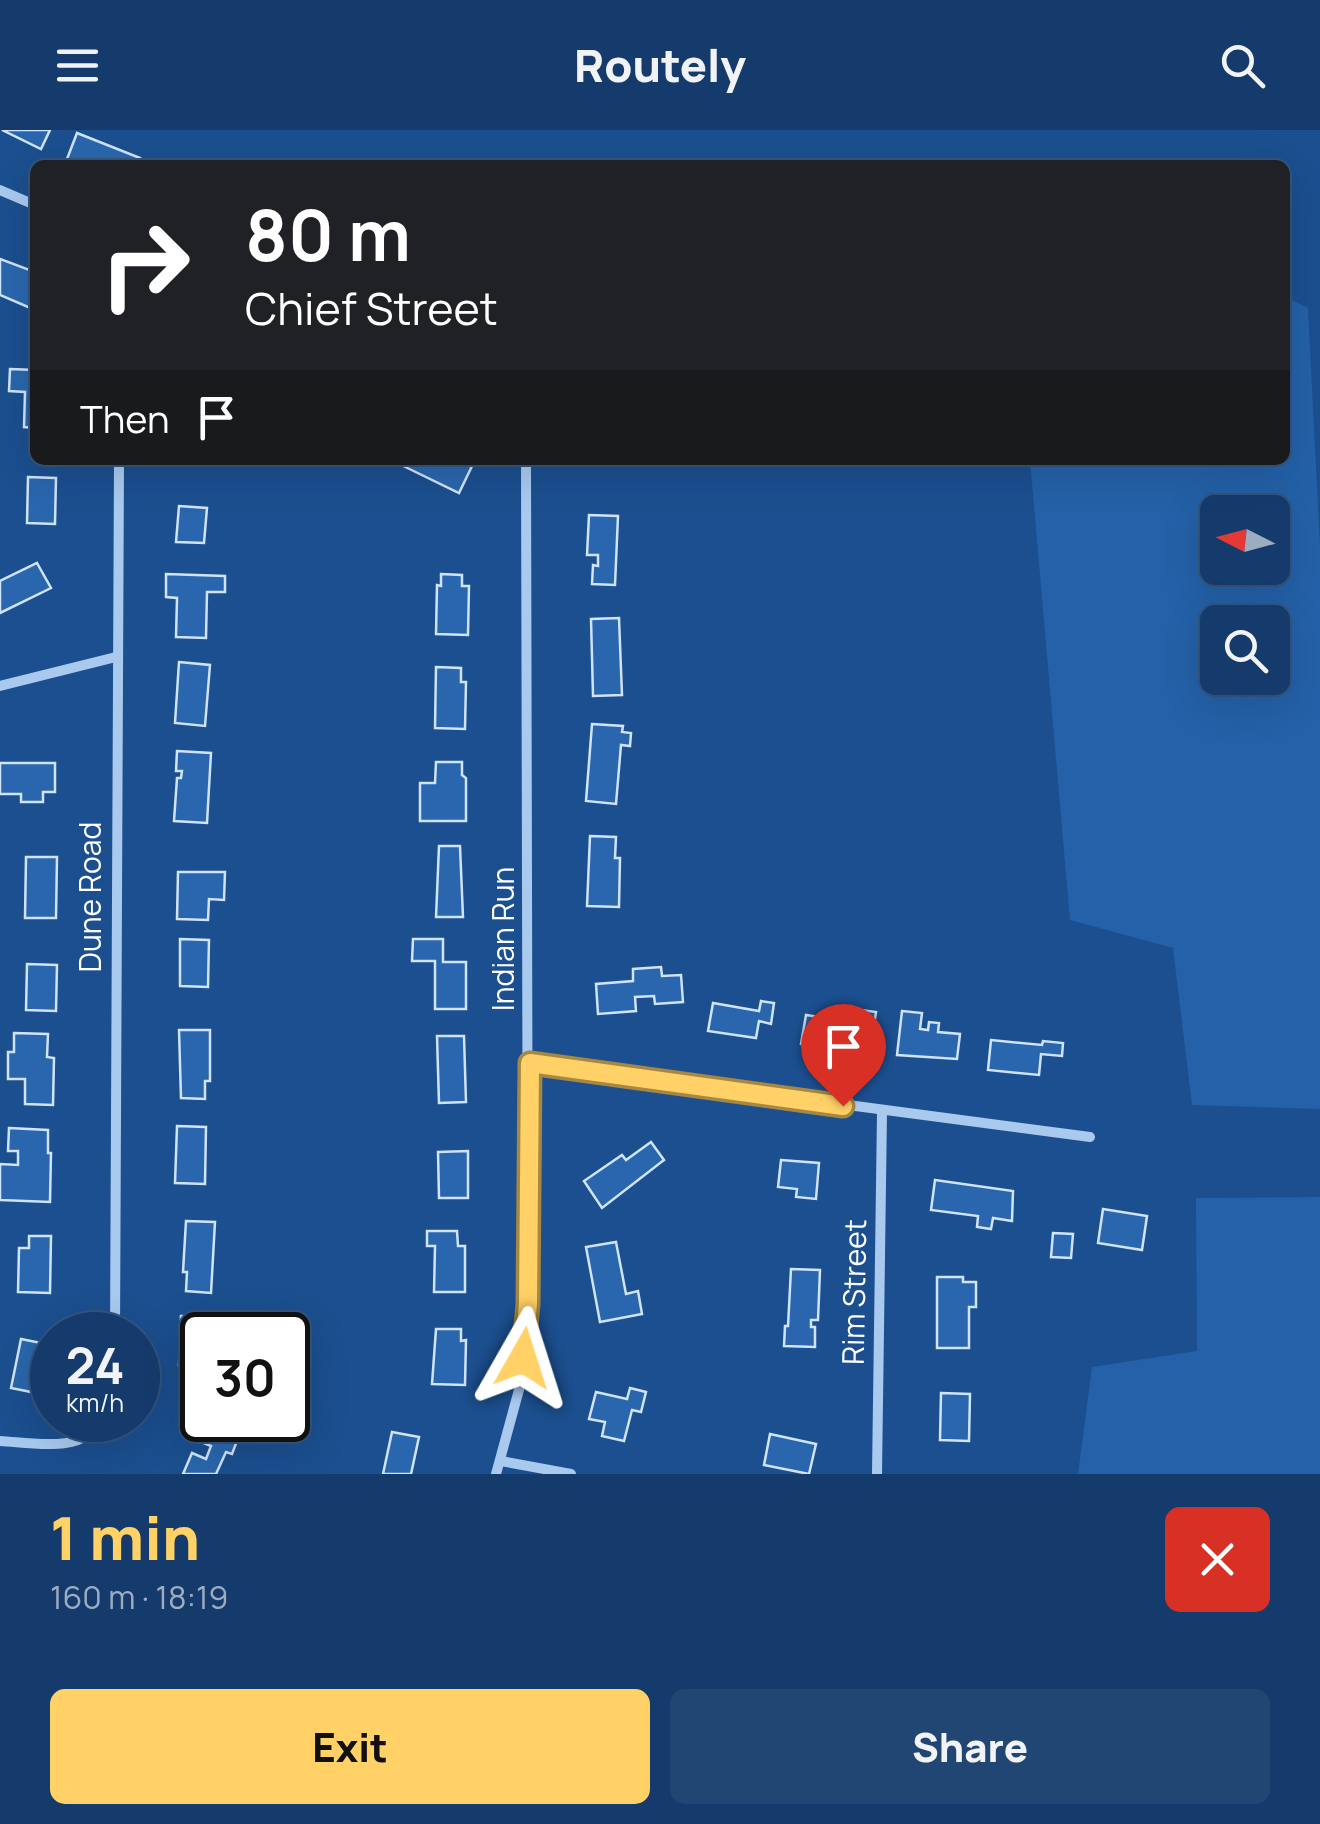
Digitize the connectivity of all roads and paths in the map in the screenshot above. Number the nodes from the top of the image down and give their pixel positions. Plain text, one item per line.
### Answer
1 (0, 190) edge
2 (30, 203) edge
3 (118, 465) edge
4 (526, 465) edge
5 (116, 657) junction
6 (0, 686) edge
7 (530, 1063) junction
8 (882, 1112) junction
9 (1090, 1137) dead end
10 (115, 1312) edge
11 (0, 1442) edge
12 (73, 1442) edge
13 (501, 1461) junction
14 (496, 1474) edge
15 (571, 1474) edge
16 (877, 1474) edge

1 - 2 street
3 - 5 street, Dune Road
4 - 7 street, Indian Run
5 - 6 street
5 - 10 street, Dune Road
7 - 8 street
7 - 13 street, Indian Run
8 - 9 street
8 - 16 street, Rim Street
11 - 12 street
13 - 14 street, Indian Run
13 - 15 street

